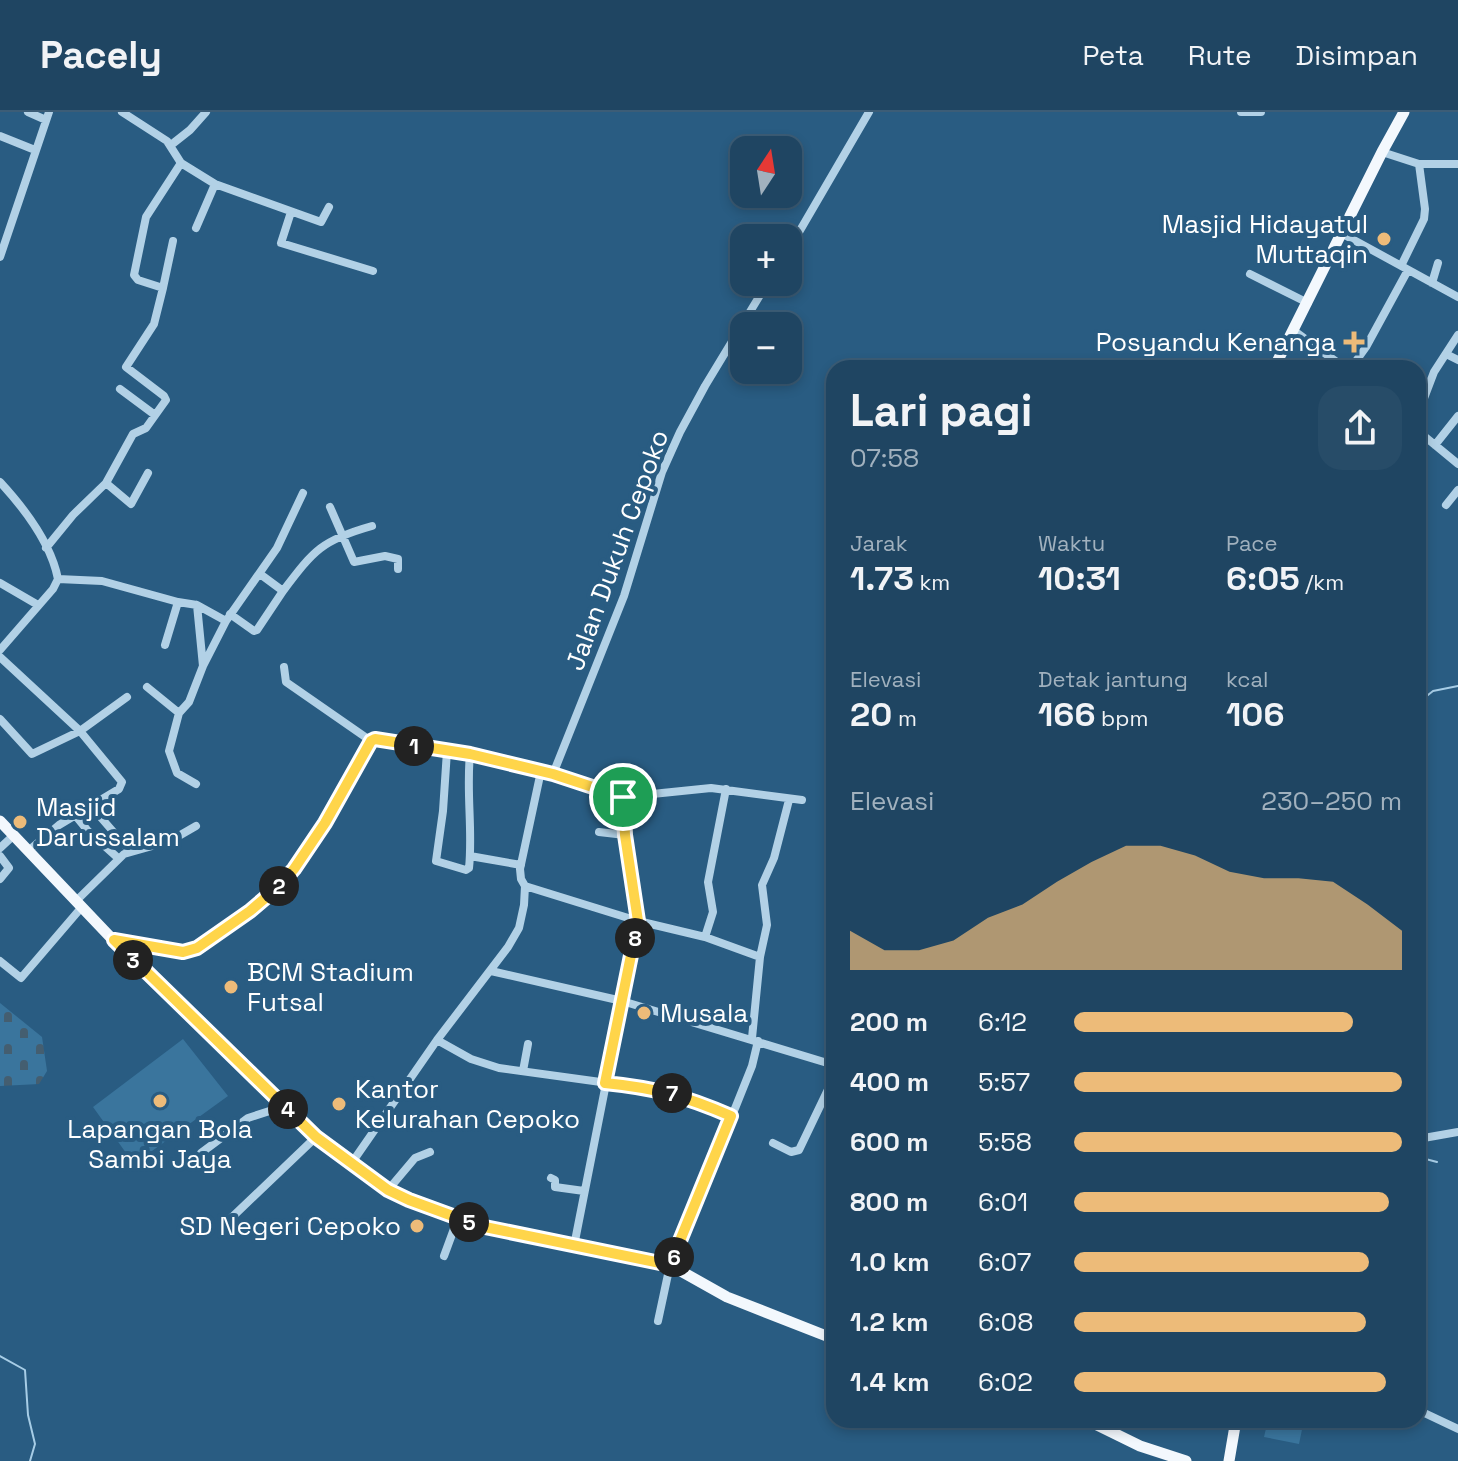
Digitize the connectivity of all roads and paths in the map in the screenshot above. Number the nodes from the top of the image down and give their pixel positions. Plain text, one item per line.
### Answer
1 (28, 112) edge
2 (122, 112) edge
3 (206, 112) edge
4 (869, 112) edge
5 (1241, 112) edge
6 (1261, 112) edge
7 (1404, 112) edge
8 (48, 116) edge
9 (0, 136) edge
10 (171, 145) junction
11 (35, 150) junction
12 (1382, 152) junction
13 (181, 163) junction
14 (1419, 164) junction
15 (1458, 164) edge
16 (215, 184) junction
17 (329, 207) dead end
18 (291, 212) junction
19 (196, 228) dead end
20 (802, 228) edge
21 (1341, 233) junction
22 (173, 241) dead end
23 (0, 257) edge
24 (1438, 263) dead end
25 (1404, 268) junction
26 (373, 271) dead end
27 (1250, 274) dead end
28 (1432, 283) junction
29 (163, 288) junction
30 (760, 296) edge
31 (1458, 297) edge
32 (1308, 303) junction
33 (1293, 330) junction
34 (1458, 335) edge
35 (1446, 354) junction
36 (1278, 360) edge
37 (1336, 360) edge
38 (1355, 360) edge
39 (1458, 360) edge
40 (120, 389) dead end
41 (1426, 393) edge
42 (155, 415) junction
43 (1458, 416) edge
44 (1426, 438) edge
45 (1435, 445) junction
46 (1458, 464) edge
47 (148, 473) dead end
48 (0, 482) edge
49 (106, 483) junction
50 (1458, 490) edge
51 (303, 493) dead end
52 (1446, 505) dead end
53 (330, 507) dead end
54 (372, 526) dead end
55 (340, 535) junction
56 (46, 548) junction
57 (398, 569) dead end
58 (260, 574) junction
59 (58, 579) junction
60 (0, 583) edge
61 (283, 591) junction
62 (178, 602) junction
63 (38, 605) junction
64 (197, 605) junction
65 (228, 618) junction
66 (165, 645) dead end
67 (0, 650) edge
68 (0, 657) edge
69 (203, 666) junction
70 (284, 667) dead end
71 (147, 687) dead end
72 (167, 689) dead end
73 (127, 697) dead end
74 (166, 701) junction
75 (179, 713) junction
76 (0, 719) edge
77 (80, 731) junction
78 (371, 741) junction
79 (447, 751) junction
80 (470, 754) junction
81 (541, 771) junction
82 (553, 774) junction
83 (196, 784) dead end
84 (726, 789) junction
85 (623, 797) junction
86 (789, 800) junction
87 (802, 800) dead end
88 (90, 805) junction
89 (75, 815) junction
90 (0, 821) edge
91 (196, 826) dead end
92 (599, 832) dead end
93 (14, 835) junction
94 (625, 835) junction
95 (0, 848) edge
96 (28, 851) junction
97 (130, 851) junction
98 (0, 856) edge
99 (470, 856) junction
100 (118, 858) junction
101 (521, 865) junction
102 (0, 879) edge
103 (525, 886) junction
104 (78, 904) junction
105 (638, 921) junction
106 (705, 937) junction
107 (131, 948) junction
108 (760, 957) junction
109 (0, 961) edge
110 (491, 971) junction
111 (622, 1001) junction
112 (755, 1039) junction
113 (437, 1040) junction
114 (528, 1044) dead end
115 (826, 1062) edge
116 (523, 1071) junction
117 (605, 1083) junction
118 (826, 1094) edge
119 (285, 1106) junction
120 (731, 1116) junction
121 (1458, 1132) edge
122 (316, 1137) junction
123 (1426, 1138) edge
124 (773, 1143) dead end
125 (430, 1152) dead end
126 (201, 1153) dead end
127 (351, 1164) junction
128 (551, 1178) dead end
129 (388, 1190) junction
130 (584, 1191) junction
131 (458, 1218) junction
132 (227, 1222) dead end
133 (574, 1246) junction
134 (444, 1256) dead end
135 (670, 1265) junction
136 (658, 1321) dead end
137 (826, 1336) edge
138 (1426, 1414) edge
139 (1103, 1428) edge
140 (1235, 1428) edge
141 (1458, 1429) edge
142 (1186, 1461) edge
143 (1229, 1461) edge

1 - 8 street
2 - 10 street
3 - 10 street
4 - 20 street
5 - 6 street
7 - 12 main road
8 - 11 street
9 - 11 street
10 - 13 street
11 - 23 street
12 - 14 street
12 - 21 main road
13 - 16 street
13 - 29 street
14 - 15 street
14 - 25 street
16 - 18 street
16 - 19 street
17 - 18 street
18 - 26 street
21 - 25 street
21 - 32 main road
22 - 29 street
24 - 28 street
25 - 28 street
25 - 38 street
27 - 32 street
28 - 31 street
29 - 42 street
30 - 82 street, Jalan Dukuh Cepoko
32 - 33 main road
33 - 36 main road
33 - 37 street
34 - 35 street
35 - 39 street
35 - 41 street
40 - 42 street
42 - 49 street
43 - 45 street
44 - 45 street
45 - 46 street
47 - 49 street
48 - 56 street
49 - 56 street
50 - 52 street
51 - 58 street
53 - 55 street
54 - 55 street
55 - 57 street
55 - 61 street
56 - 59 street
58 - 61 street
58 - 65 street
59 - 62 street
59 - 63 street
60 - 63 street
61 - 65 street
62 - 64 street
62 - 66 street
63 - 67 street
64 - 65 street
64 - 69 street
65 - 69 street
68 - 77 street
69 - 75 street
70 - 78 street
71 - 74 street
72 - 74 street
73 - 77 street
74 - 75 street
75 - 83 street
76 - 77 street
77 - 88 street
78 - 79 street
78 - 107 street
79 - 80 street
79 - 99 street
80 - 81 street
80 - 99 street
81 - 82 street
81 - 101 street
82 - 85 street
84 - 85 street
84 - 86 street
84 - 106 street
85 - 94 street
86 - 87 street
86 - 108 street
88 - 89 street
88 - 97 street
89 - 96 street
89 - 100 street
90 - 93 main road
91 - 97 street
92 - 94 street
93 - 95 street
93 - 96 main road
94 - 105 street
96 - 104 main road
97 - 100 street
98 - 102 street
99 - 101 street
100 - 104 street
101 - 103 street
103 - 105 street
103 - 110 street
104 - 107 main road
104 - 109 street
105 - 106 street
105 - 111 street
106 - 108 street
107 - 119 main road
108 - 112 street
110 - 111 street
110 - 113 street
111 - 112 street
111 - 117 street
112 - 115 street
112 - 120 street
113 - 116 street
113 - 127 street
114 - 116 street
116 - 117 street
117 - 120 street
117 - 130 street
118 - 124 street
119 - 122 main road
119 - 126 street
120 - 135 street
121 - 123 street
122 - 127 main road
122 - 132 street
125 - 129 street
127 - 129 main road
128 - 130 street
129 - 131 main road
130 - 133 street
131 - 133 main road
131 - 134 street
133 - 135 main road
135 - 136 street
135 - 137 main road
138 - 141 street
139 - 142 main road
140 - 143 main road

